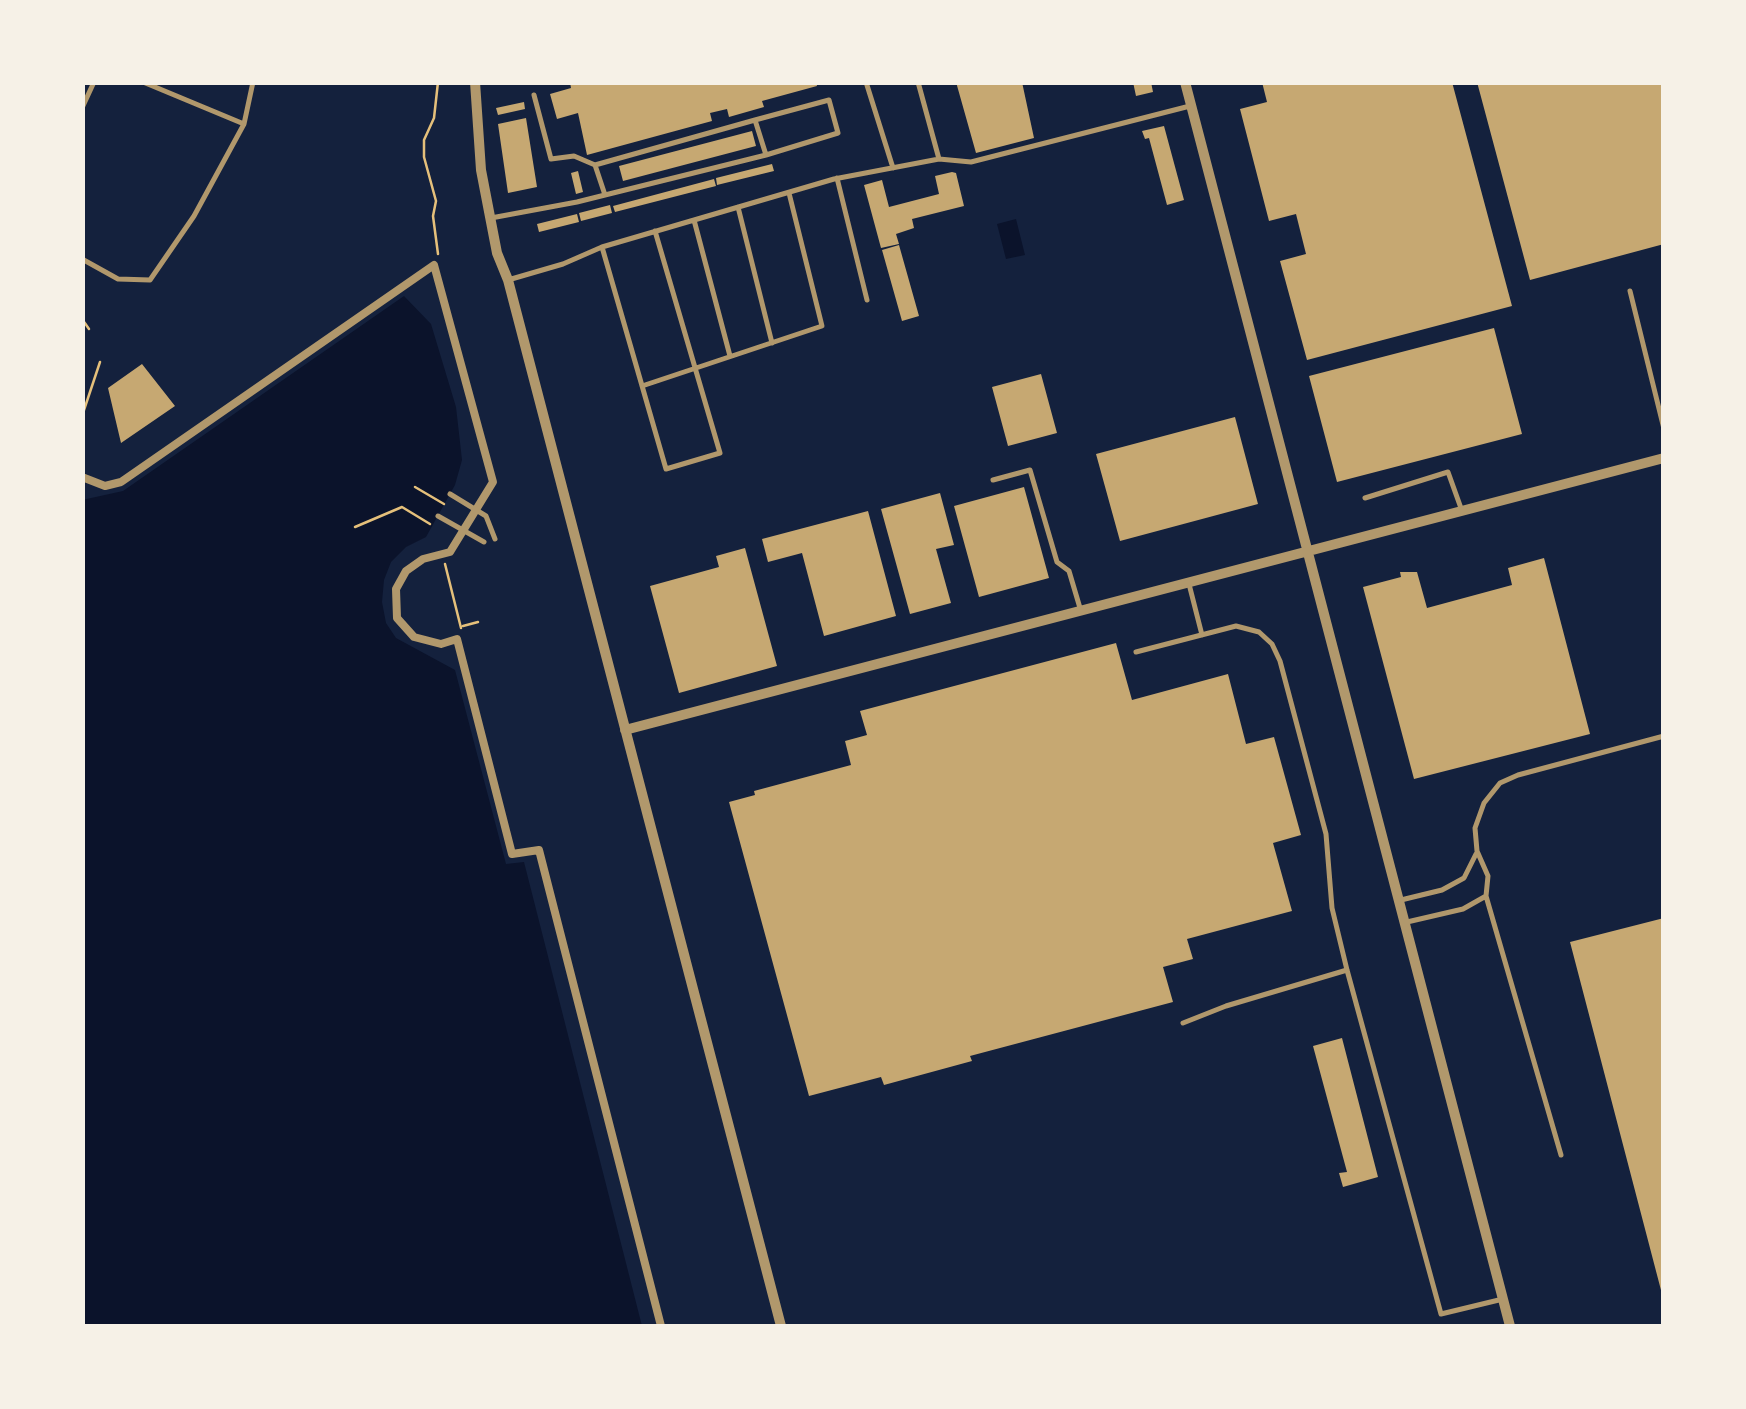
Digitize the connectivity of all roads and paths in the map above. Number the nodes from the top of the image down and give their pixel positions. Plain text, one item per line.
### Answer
1 (94, 82) edge
2 (144, 82) edge
3 (253, 82) edge
4 (438, 82) edge
5 (474, 82) edge
6 (866, 82) edge
7 (918, 82) edge
8 (1184, 82) edge
9 (534, 96) dead end
10 (1190, 106) junction
11 (82, 108) edge
12 (755, 120) junction
13 (244, 124) junction
14 (766, 154) junction
15 (938, 158) junction
16 (595, 165) junction
17 (893, 168) junction
18 (837, 178) junction
19 (789, 192) junction
20 (605, 195) junction
21 (738, 207) junction
22 (489, 218) junction
23 (694, 220) junction
24 (655, 231) junction
25 (602, 246) junction
26 (82, 258) edge
27 (434, 264) junction
28 (508, 280) junction
29 (1630, 291) dead end
30 (866, 300) dead end
31 (82, 319) edge
32 (90, 329) dead end
33 (772, 342) junction
34 (730, 356) junction
35 (100, 362) dead end
36 (695, 368) junction
37 (642, 386) junction
38 (82, 416) edge
39 (1664, 429) edge
40 (1664, 458) edge
41 (82, 477) edge
42 (993, 480) dead end
43 (450, 494) dead end
44 (1365, 498) dead end
45 (476, 510) junction
46 (1462, 511) junction
47 (438, 516) dead end
48 (430, 524) dead end
49 (355, 527) dead end
50 (464, 530) junction
51 (495, 538) dead end
52 (484, 542) dead end
53 (1307, 551) junction
54 (442, 554) junction
55 (1188, 582) junction
56 (1080, 611) junction
57 (478, 622) dead end
58 (462, 627) junction
59 (1202, 635) junction
60 (457, 639) junction
61 (1136, 652) dead end
62 (624, 730) junction
63 (1664, 736) edge
64 (1477, 851) junction
65 (1486, 896) junction
66 (1399, 900) junction
67 (1405, 923) junction
68 (1348, 970) junction
69 (1184, 1023) dead end
70 (1560, 1155) dead end
71 (1503, 1299) junction
72 (661, 1326) edge
73 (781, 1326) edge
74 (1510, 1326) edge

1 - 11 lane
2 - 13 lane
3 - 13 lane
4 - 27 path
5 - 22 street
6 - 17 lane
7 - 15 lane
8 - 10 street
9 - 16 lane
10 - 15 lane
10 - 53 street
12 - 14 lane
12 - 14 lane
12 - 16 lane
13 - 26 lane
14 - 20 lane
15 - 17 lane
16 - 20 lane
17 - 18 lane
18 - 19 lane
18 - 30 lane
19 - 21 lane
19 - 33 lane
20 - 22 lane
21 - 23 lane
21 - 33 lane
22 - 28 street
23 - 24 lane
23 - 34 lane
24 - 25 lane
24 - 36 lane
25 - 28 lane
25 - 37 lane
27 - 41 street
27 - 45 street
28 - 62 street
29 - 39 lane
31 - 32 path
33 - 34 lane
34 - 36 lane
35 - 38 path
36 - 37 lane
36 - 37 lane
40 - 46 street
42 - 56 lane
43 - 45 lane
44 - 46 lane
45 - 50 street
45 - 51 lane
46 - 53 street
47 - 50 lane
48 - 49 path
50 - 52 lane
50 - 54 street
53 - 55 street
53 - 66 street
54 - 58 path
54 - 60 street
55 - 56 street
55 - 59 lane
56 - 62 street
57 - 58 path
58 - 60 path
59 - 61 lane
59 - 68 lane
60 - 72 street
62 - 73 street
63 - 64 lane
64 - 65 lane
64 - 66 lane
65 - 67 lane
65 - 70 lane
66 - 67 street
67 - 71 street
68 - 69 lane
68 - 71 lane
71 - 74 street

